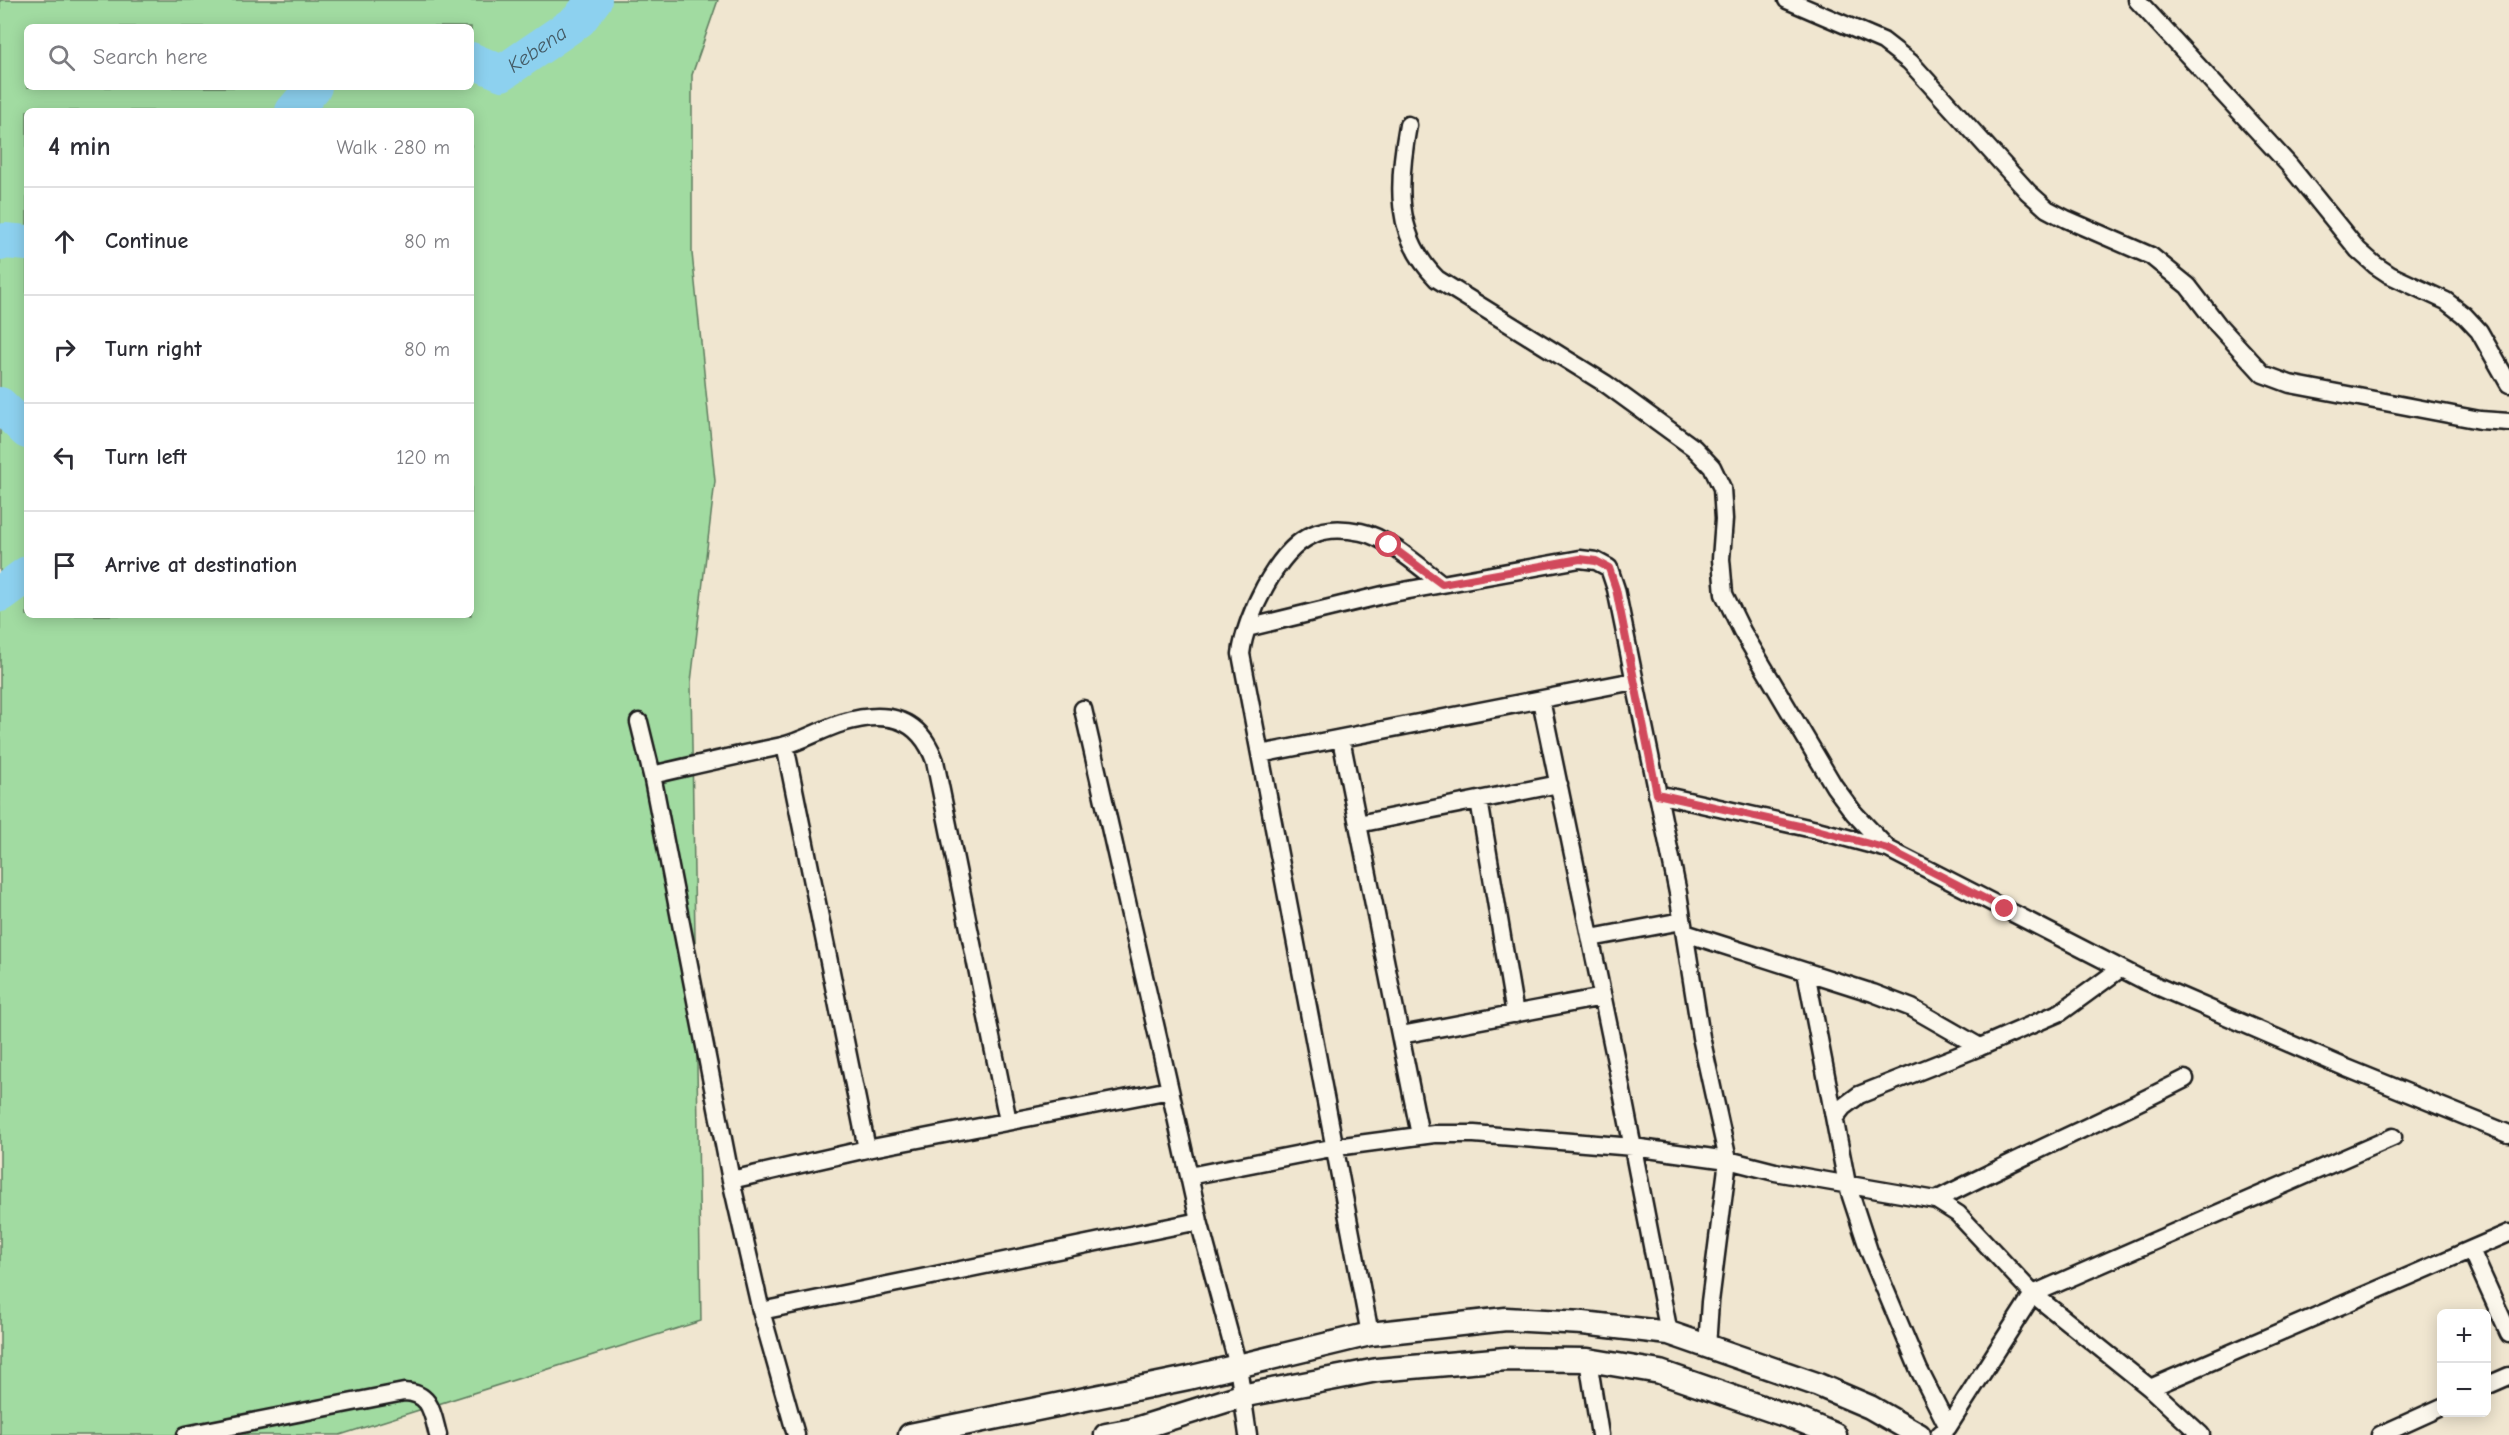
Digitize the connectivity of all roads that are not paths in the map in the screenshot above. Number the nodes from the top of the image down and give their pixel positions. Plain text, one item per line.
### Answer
1 (1787, 0) edge
2 (2137, 0) edge
3 (1408, 125) dead end
4 (2509, 384) edge
5 (2509, 422) edge
6 (1442, 584) junction
7 (1247, 628) junction
8 (1634, 681) junction
9 (1541, 700) junction
10 (1083, 709) dead end
11 (639, 722) dead end
12 (1341, 739) junction
13 (785, 745) junction
14 (1260, 754) junction
15 (652, 775) junction
16 (1559, 784) junction
17 (1657, 794) junction
18 (1479, 800) junction
19 (1358, 824) junction
20 (1888, 849) junction
21 (1683, 927) junction
22 (1591, 938) junction
23 (2120, 969) junction
24 (1806, 972) junction
25 (1603, 997) junction
26 (1515, 1014) junction
27 (1401, 1035) junction
28 (1980, 1047) junction
29 (2185, 1079) dead end
30 (1170, 1090) junction
31 (1836, 1116) junction
32 (1008, 1121) junction
33 (2509, 1134) edge
34 (1420, 1135) junction
35 (2393, 1137) dead end
36 (1336, 1147) junction
37 (1633, 1147) junction
38 (867, 1149) junction
39 (1728, 1160) junction
40 (1189, 1176) junction
41 (731, 1180) junction
42 (1847, 1184) junction
43 (1936, 1200) junction
44 (1199, 1221) junction
45 (2509, 1233) edge
46 (2471, 1250) junction
47 (2033, 1294) junction
48 (761, 1311) junction
49 (1370, 1334) junction
50 (1669, 1334) junction
51 (2509, 1334) edge
52 (1707, 1347) junction
53 (1588, 1360) junction
54 (1238, 1366) junction
55 (2509, 1376) edge
56 (2491, 1384) edge
57 (2150, 1388) junction
58 (1241, 1396) junction
59 (2437, 1409) edge
60 (1944, 1431) edge
61 (186, 1435) edge
62 (438, 1435) edge
63 (796, 1435) edge
64 (910, 1435) edge
65 (1106, 1435) edge
66 (1248, 1435) edge
67 (1600, 1435) edge
68 (1835, 1435) edge
69 (1919, 1435) edge
70 (2201, 1435) edge
71 (2380, 1435) edge

1 - 5 street
2 - 4 street
3 - 20 street
6 - 7 street
6 - 7 street
6 - 8 street
7 - 14 street
8 - 9 street
8 - 17 street
9 - 12 street
9 - 16 street
10 - 30 street
11 - 15 street
12 - 14 street
12 - 19 street
13 - 15 street
13 - 32 street
13 - 38 street
14 - 36 street
15 - 41 street
16 - 18 street
16 - 22 street
17 - 20 street
17 - 21 street
18 - 19 street
18 - 26 street
19 - 27 street
20 - 23 street
21 - 22 street
21 - 24 street
21 - 39 street
22 - 25 street
23 - 28 street
23 - 33 street
24 - 28 street
24 - 31 street
25 - 26 street
25 - 37 street
26 - 27 street
27 - 34 street
28 - 31 street
29 - 43 street
30 - 32 street
30 - 40 street
31 - 42 street
32 - 38 street
34 - 36 street
34 - 37 street
35 - 47 street
36 - 40 street
36 - 49 street
37 - 39 street
37 - 50 street
38 - 41 street
39 - 42 street
39 - 52 street
40 - 44 street
41 - 48 street
42 - 43 street
42 - 60 street
43 - 47 street
44 - 48 street
44 - 54 street
45 - 46 street
46 - 51 street
46 - 57 street
47 - 57 street
47 - 60 street
48 - 63 street
49 - 50 main road
49 - 54 main road
50 - 52 main road
52 - 69 main road
53 - 58 main road
53 - 67 street
53 - 68 main road
54 - 58 street
54 - 64 main road
55 - 56 street
57 - 70 street
58 - 65 main road
58 - 66 street
59 - 71 street
61 - 62 street

